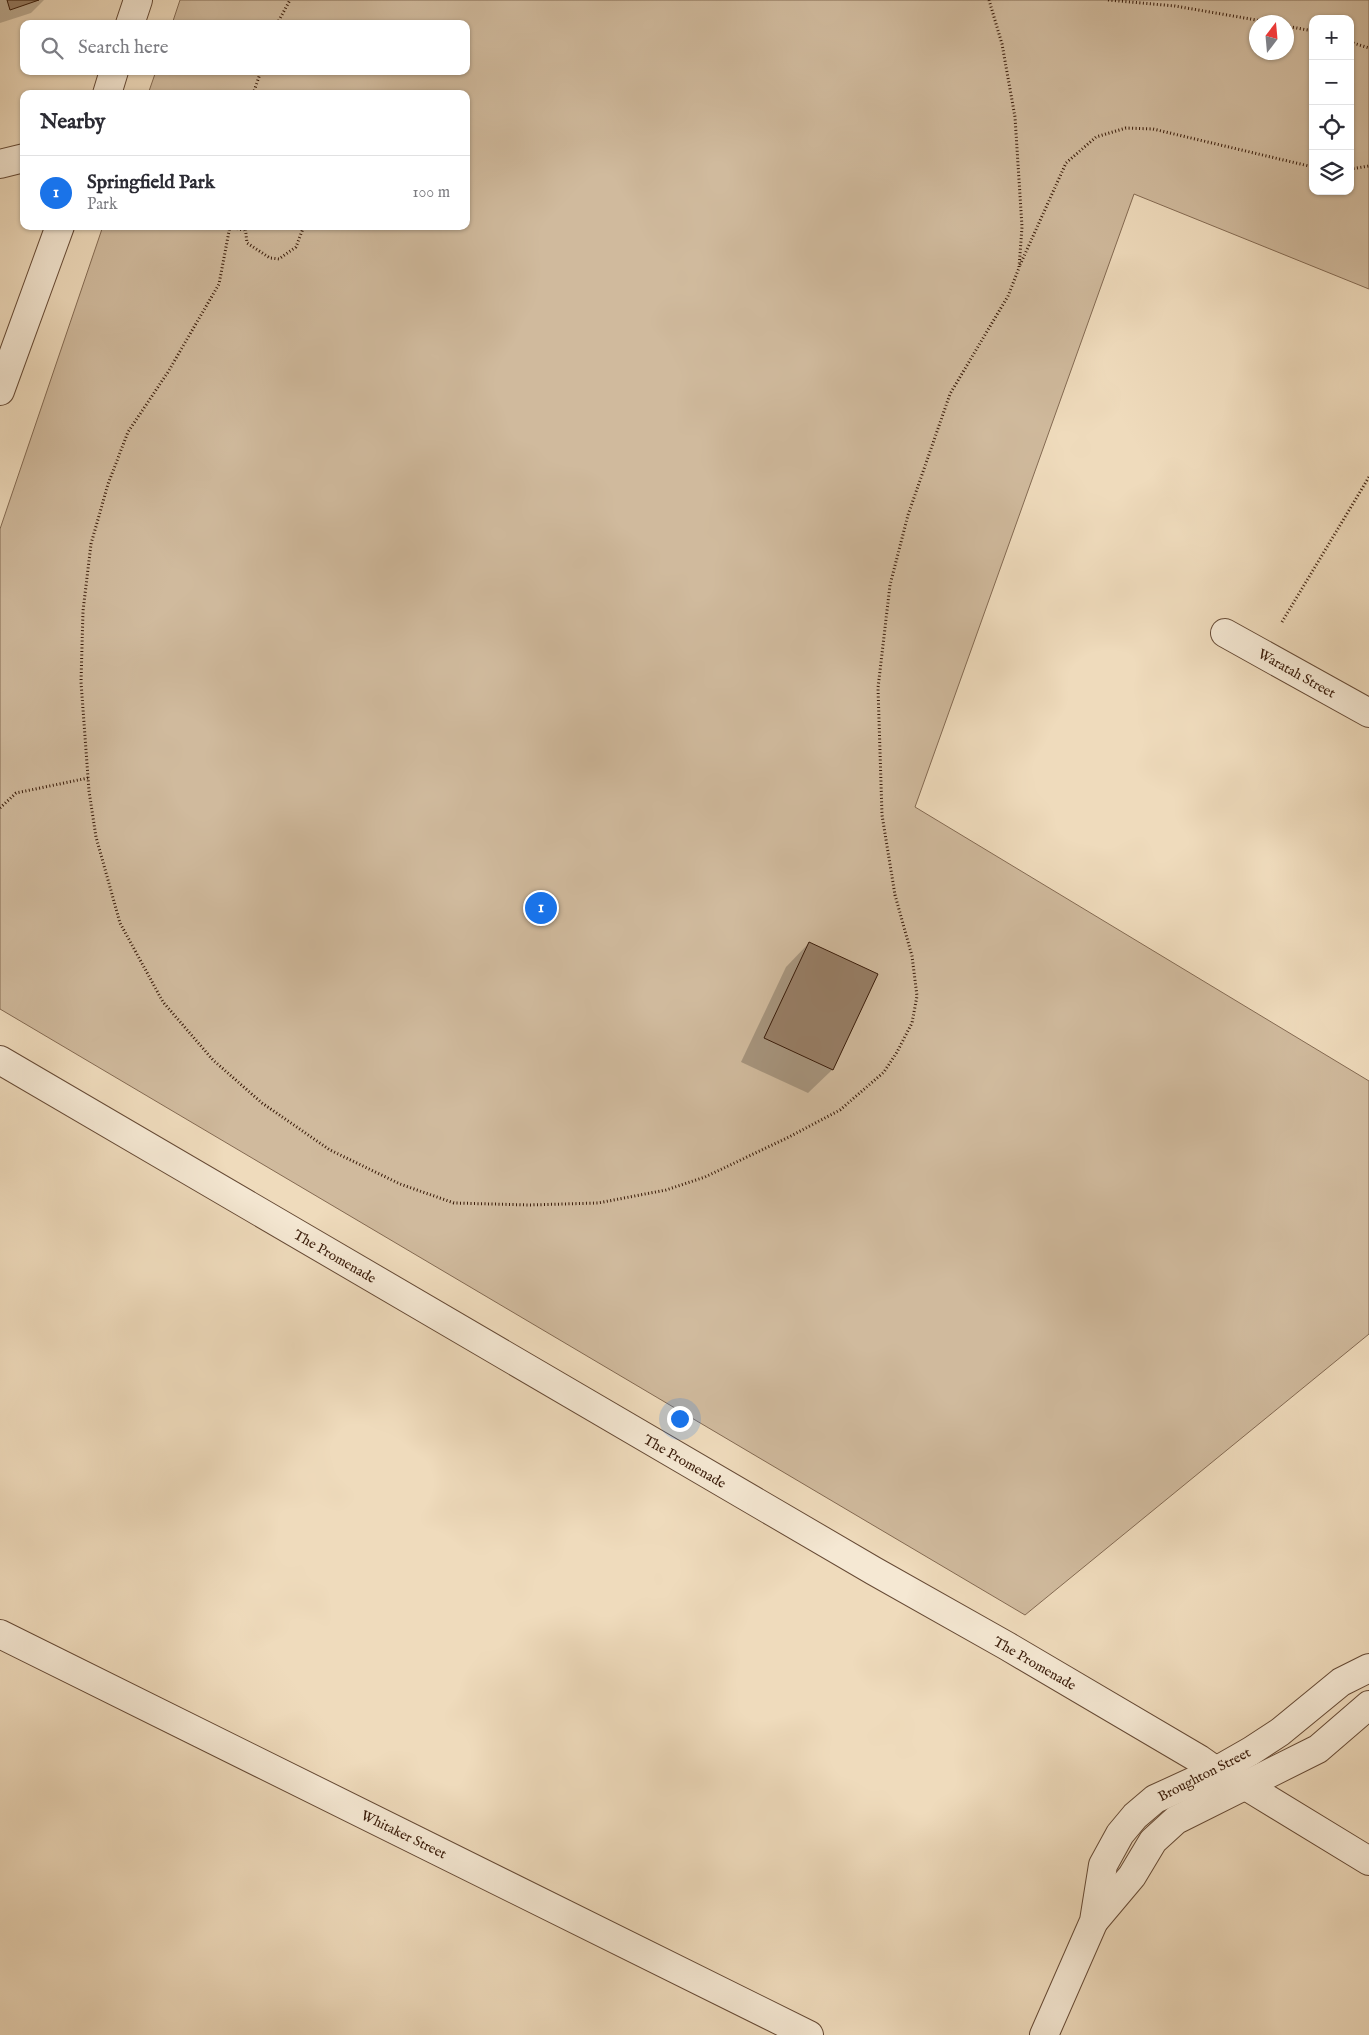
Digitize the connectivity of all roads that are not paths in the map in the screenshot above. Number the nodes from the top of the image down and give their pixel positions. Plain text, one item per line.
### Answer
1 (138, 0) edge
2 (131, 20) edge
3 (113, 75) edge
4 (108, 90) edge
5 (20, 159) edge
6 (0, 164) edge
7 (59, 230) edge
8 (0, 391) edge
9 (1224, 634) dead end
10 (1369, 713) edge
11 (0, 1060) edge
12 (0, 1634) edge
13 (1369, 1668) edge
14 (1369, 1705) edge
15 (1216, 1771) junction
16 (1246, 1786) junction
17 (1369, 1861) edge
18 (1094, 1921) junction
19 (809, 2035) edge
20 (1044, 2035) edge

1 - 2 street
3 - 4 street
5 - 6 street
7 - 8 street
9 - 10 street, Waratah Street
11 - 15 street, The Promenade
12 - 19 street, Whitaker Street
13 - 15 street, Broughton Street
14 - 16 street, Broughton Street
15 - 16 street, The Promenade
15 - 18 street, Broughton Street
16 - 17 street, The Promenade
16 - 18 street, Broughton Street
18 - 20 street, Broughton Street

